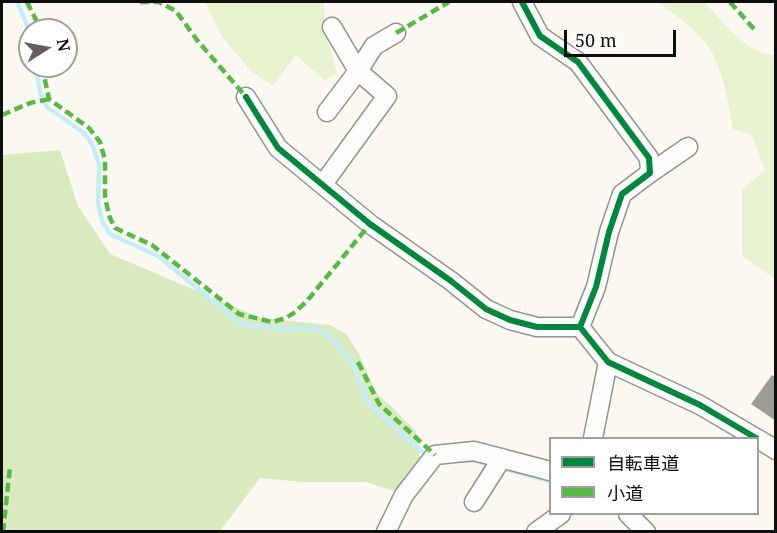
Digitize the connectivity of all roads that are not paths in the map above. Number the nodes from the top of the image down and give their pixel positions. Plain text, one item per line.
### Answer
1 (522, 2) edge
2 (332, 27) dead end
3 (396, 33) dead end
4 (358, 71) junction
5 (246, 97) dead end
6 (327, 112) dead end
7 (688, 147) dead end
8 (650, 173) junction
9 (323, 184) junction
10 (580, 327) junction
11 (608, 362) junction
12 (592, 437) edge
13 (754, 437) edge
14 (759, 440) edge
15 (776, 450) edge
16 (502, 458) junction
17 (549, 471) edge
18 (474, 502) dead end
19 (558, 515) edge
20 (630, 515) edge
21 (386, 531) edge
22 (536, 531) edge
23 (646, 531) edge

1 - 8 street
2 - 4 street
3 - 4 street
4 - 6 street
4 - 9 street
5 - 9 street
7 - 8 street
8 - 10 street
9 - 10 street
10 - 11 street
11 - 12 street
11 - 13 street
14 - 15 street
16 - 17 street
16 - 18 street
16 - 21 street
19 - 22 street
20 - 23 street

